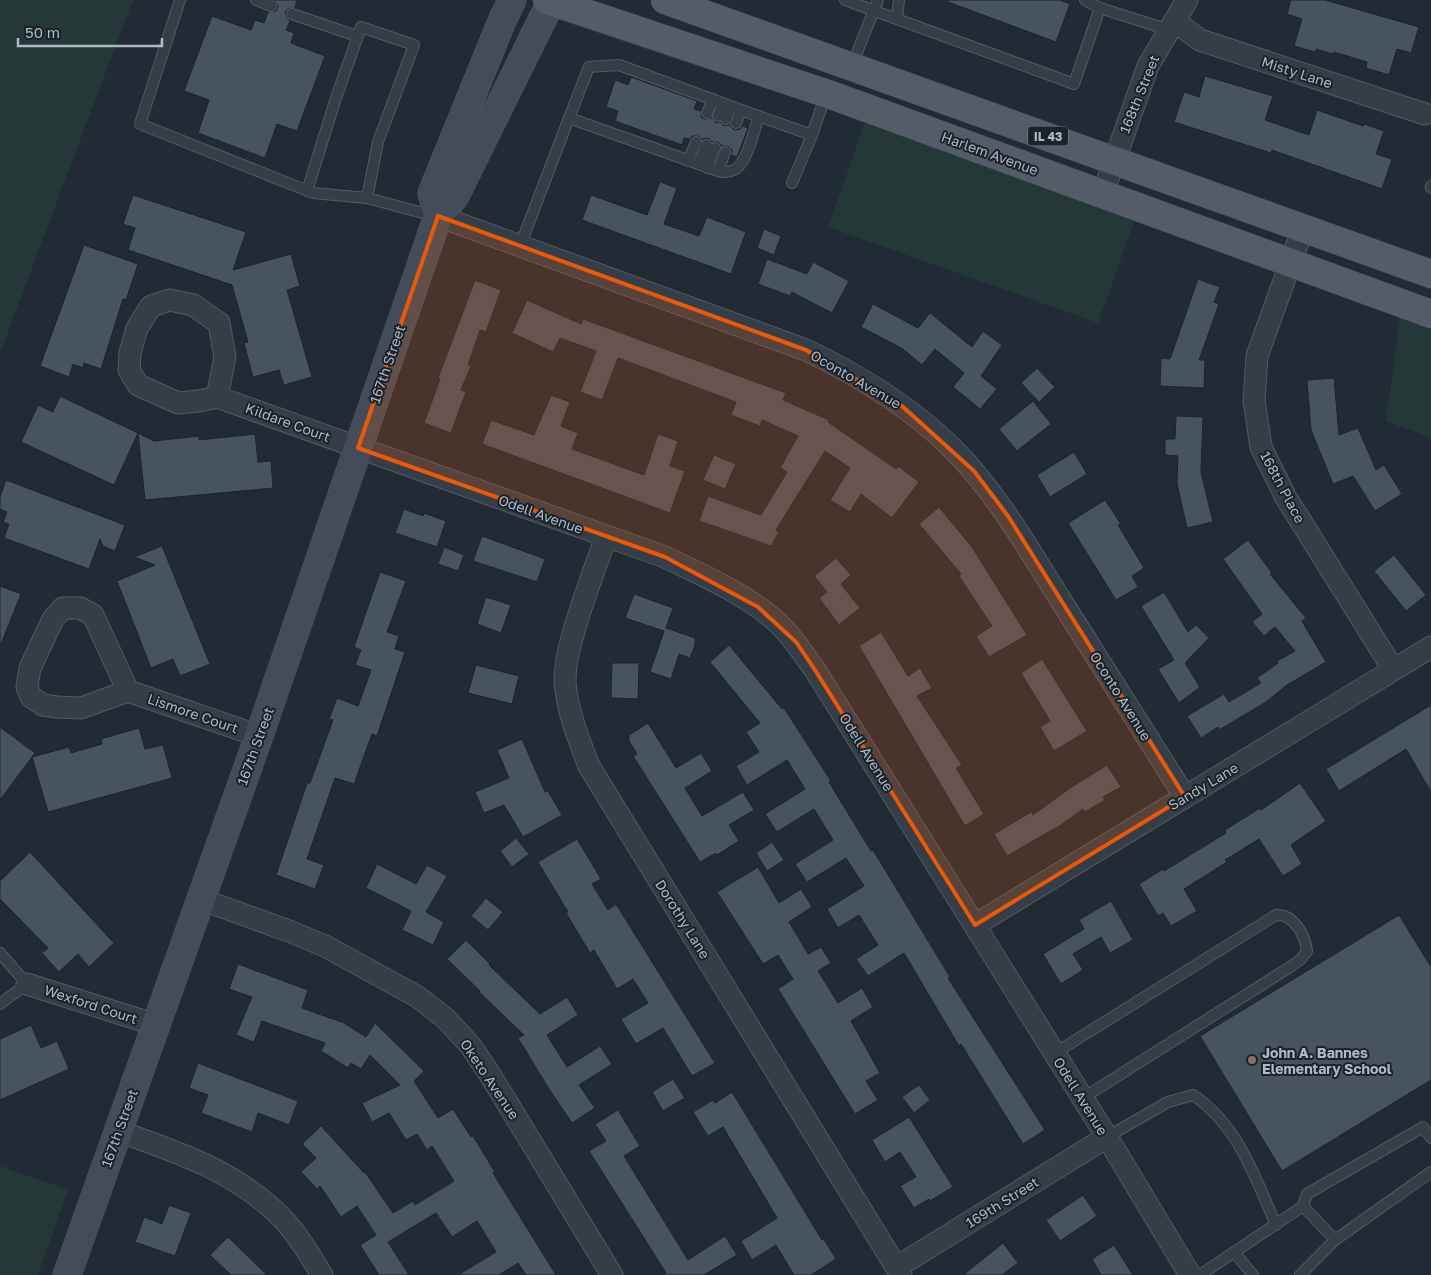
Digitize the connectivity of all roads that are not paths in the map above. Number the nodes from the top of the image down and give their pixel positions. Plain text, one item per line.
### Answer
1 (180, 0) edge
2 (256, 0) edge
3 (512, 0) edge
4 (665, 0) edge
5 (845, 0) edge
6 (899, 0) edge
7 (1085, 0) edge
8 (1187, 0) edge
9 (550, 1) edge
10 (876, 5) edge
11 (271, 6) dead end
12 (1100, 8) junction
13 (292, 14) dead end
14 (897, 18) junction
15 (1172, 26) junction
16 (358, 36) junction
17 (852, 66) junction
18 (826, 94) junction
19 (722, 103) junction
20 (741, 110) junction
21 (707, 113) dead end
22 (1425, 114) dead end
23 (759, 116) junction
24 (569, 118) junction
25 (722, 118) dead end
26 (736, 123) dead end
27 (812, 135) junction
28 (696, 142) dead end
29 (711, 147) dead end
30 (725, 152) dead end
31 (1114, 159) junction
32 (688, 161) junction
33 (703, 166) junction
34 (718, 172) junction
35 (792, 183) dead end
36 (307, 190) junction
37 (1102, 193) junction
38 (366, 198) junction
39 (438, 216) junction
40 (1303, 228) junction
41 (520, 246) junction
42 (1290, 263) junction
43 (1431, 274) edge
44 (1431, 314) edge
45 (217, 397) junction
46 (358, 448) junction
47 (606, 537) junction
48 (1431, 647) edge
49 (1393, 669) junction
50 (128, 691) junction
51 (259, 736) junction
52 (1185, 797) junction
53 (200, 900) junction
54 (976, 925) junction
55 (0, 953) edge
56 (27, 984) junction
57 (0, 1004) edge
58 (156, 1025) junction
59 (1055, 1053) junction
60 (1083, 1098) junction
61 (118, 1131) junction
62 (1107, 1137) junction
63 (1431, 1138) edge
64 (1431, 1172) edge
65 (1303, 1206) junction
66 (1276, 1224) junction
67 (1335, 1240) junction
68 (1234, 1252) junction
69 (899, 1271) edge
70 (67, 1275) edge
71 (322, 1275) edge
72 (612, 1275) edge
73 (1190, 1275) edge
74 (1200, 1275) edge
75 (1253, 1275) edge
76 (1300, 1275) edge

1 - 36 lane
2 - 11 lane
3 - 39 street
4 - 17 main road, IL 43
5 - 10 lane
6 - 14 lane
7 - 12 lane
8 - 15 street, 168th Street
9 - 18 main road, Harlem Avenue / IL 43
9 - 39 street, 167th Street
10 - 14 lane
10 - 17 lane
12 - 14 lane
12 - 15 lane
13 - 16 lane
15 - 22 street, Misty Lane
15 - 31 street, 168th Street
16 - 36 lane
16 - 38 lane
17 - 31 main road, IL 43
18 - 27 lane
18 - 37 main road, Harlem Avenue / IL 43
19 - 20 lane
19 - 21 lane
19 - 24 lane
19 - 25 lane
20 - 23 lane
20 - 26 lane
23 - 27 lane
23 - 34 lane
24 - 32 lane
24 - 41 lane
27 - 35 lane
28 - 32 lane
29 - 33 lane
30 - 34 lane
31 - 37 street, 168th Street
31 - 40 main road, IL 43
32 - 33 lane
33 - 34 lane
36 - 38 lane
37 - 42 main road, Harlem Avenue / IL 43
38 - 39 lane
39 - 41 street, Oconto Avenue
39 - 46 street, 167th Street
40 - 42 street, 168th Place
40 - 43 main road, IL 43
41 - 52 street, Oconto Avenue
42 - 44 main road, Harlem Avenue / IL 43
42 - 49 street, 168th Place
45 - 45 street
45 - 46 street, Kildare Court
46 - 47 street, Odell Avenue
46 - 51 street, 167th Street
47 - 54 street, Odell Avenue
47 - 69 street, Dorothy Lane
48 - 49 street, Sandy Lane
49 - 52 street, Sandy Lane
50 - 50 street
50 - 51 street, Lismore Court
51 - 53 street, 167th Street
52 - 54 street, Sandy Lane
53 - 58 street, 167th Street
53 - 72 street, Oketo Avenue
54 - 59 street, Odell Avenue
55 - 56 lane, Wexford Court
56 - 57 lane, Wexford Court
56 - 58 street, Wexford Court
58 - 61 street, 167th Street
59 - 60 street, Odell Avenue
59 - 60 lane
60 - 62 street, Odell Avenue
61 - 70 street, 167th Street
61 - 71 street
62 - 66 lane
62 - 69 street, 169th Street
62 - 73 street, Odell Avenue
63 - 65 lane
64 - 67 lane
65 - 66 lane
65 - 67 lane
66 - 68 lane
67 - 76 lane
68 - 74 lane
68 - 75 lane

